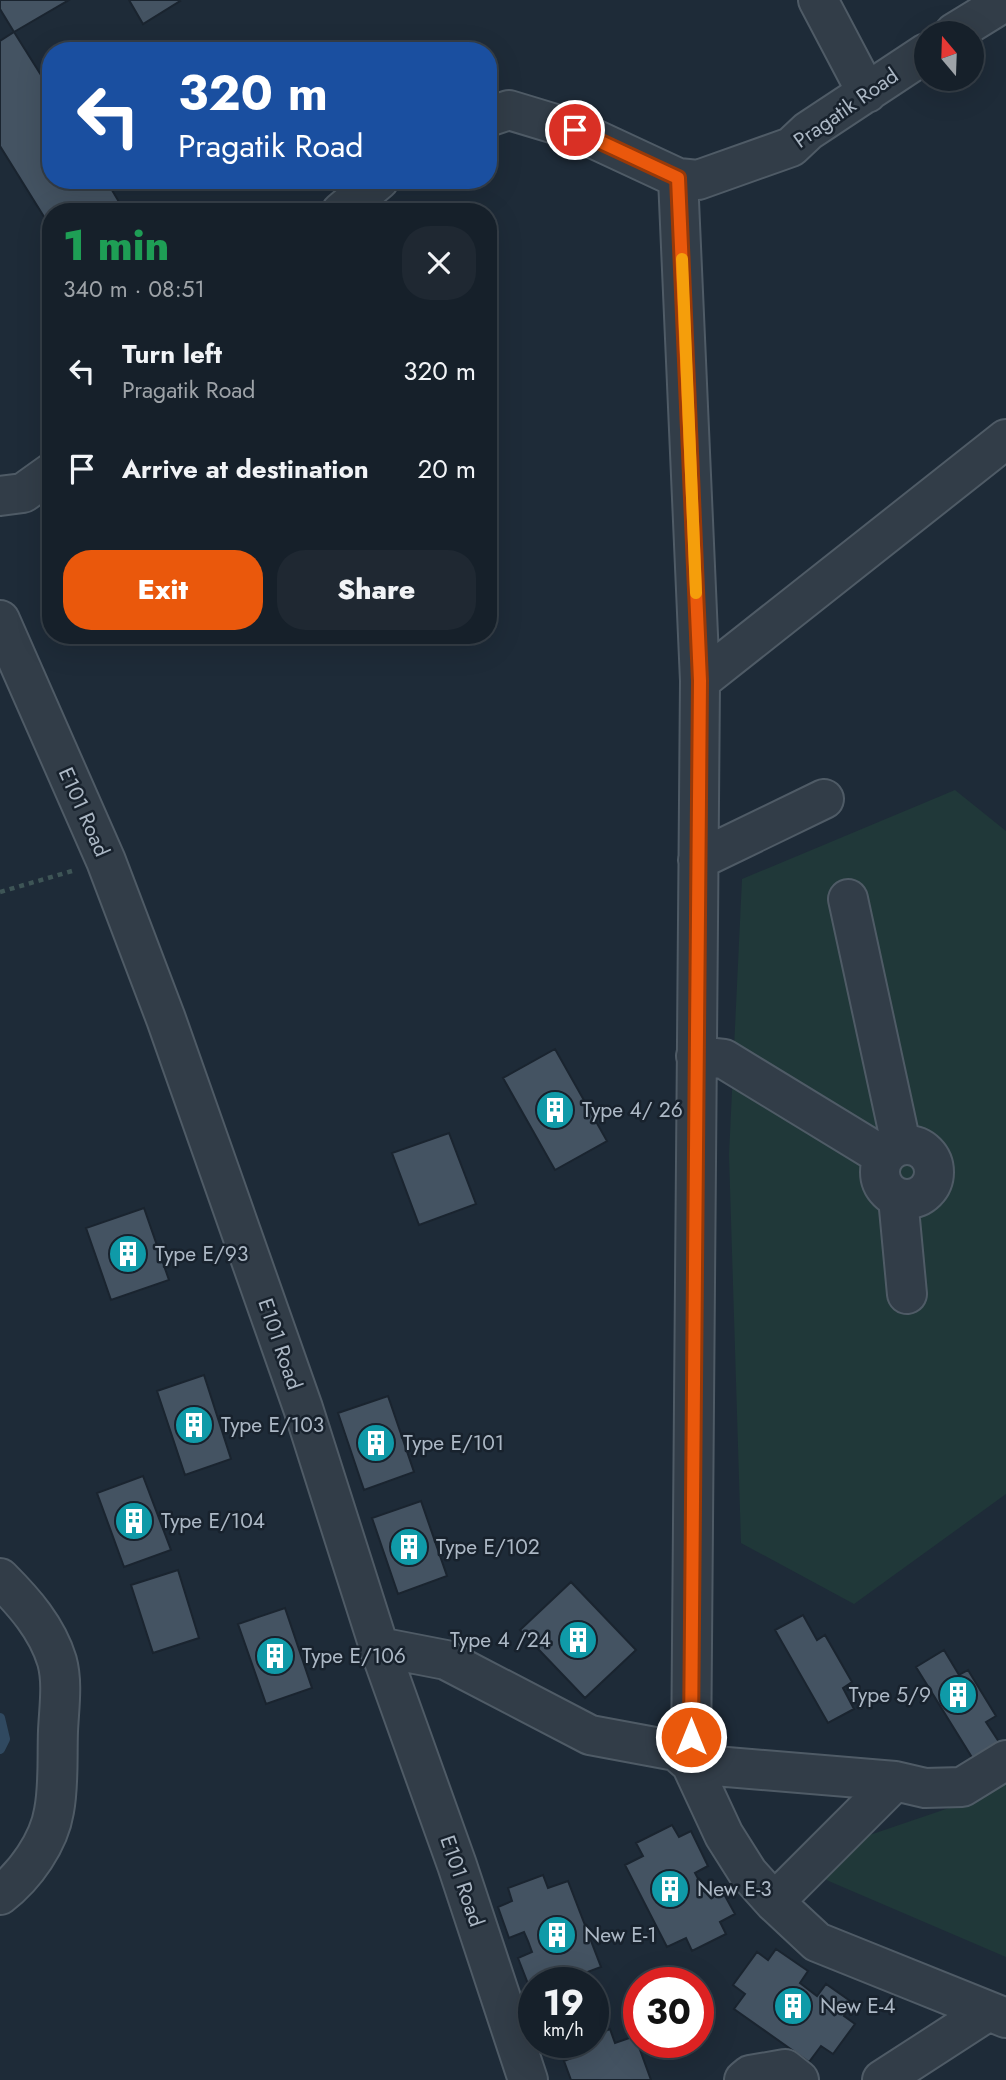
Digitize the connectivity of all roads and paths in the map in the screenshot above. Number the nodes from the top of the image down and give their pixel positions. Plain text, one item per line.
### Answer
1 (818, 0) edge
2 (1006, 1) edge
3 (974, 21) edge
4 (914, 61) edge
5 (867, 93) junction
6 (497, 114) edge
7 (678, 178) junction
8 (368, 189) edge
9 (352, 203) edge
10 (1006, 439) edge
11 (42, 479) edge
12 (0, 496) edge
13 (0, 620) edge
14 (700, 681) junction
15 (824, 799) dead end
16 (698, 860) junction
17 (106, 861) junction
18 (0, 892) edge
19 (848, 899) dead end
20 (696, 1056) junction
21 (892, 1150) junction
22 (898, 1198) junction
23 (907, 1294) dead end
24 (0, 1578) edge
25 (379, 1647) junction
26 (1006, 1760) edge
27 (691, 1764) junction
28 (895, 1781) junction
29 (0, 1895) edge
30 (774, 1902) junction
31 (996, 2015) edge
32 (528, 2080) edge
33 (744, 2080) edge
34 (799, 2080) edge
35 (882, 2080) edge

1 - 5 street
2 - 3 street
4 - 5 street, Pragatik Road
5 - 7 street, Pragatik Road
6 - 7 street, Pragatik Road
7 - 14 street
8 - 9 street
10 - 14 street
11 - 12 street
13 - 17 street, E101 Road
14 - 16 street
15 - 16 street
16 - 20 street
17 - 18 path
17 - 25 street, E101 Road
19 - 21 street
20 - 21 street
20 - 27 street
21 - 22 street
21 - 22 street
22 - 23 street
24 - 29 street
25 - 27 street
25 - 32 street, E101 Road
26 - 28 street
27 - 28 street
27 - 30 street
28 - 30 street
30 - 31 street
31 - 35 street
33 - 34 street

